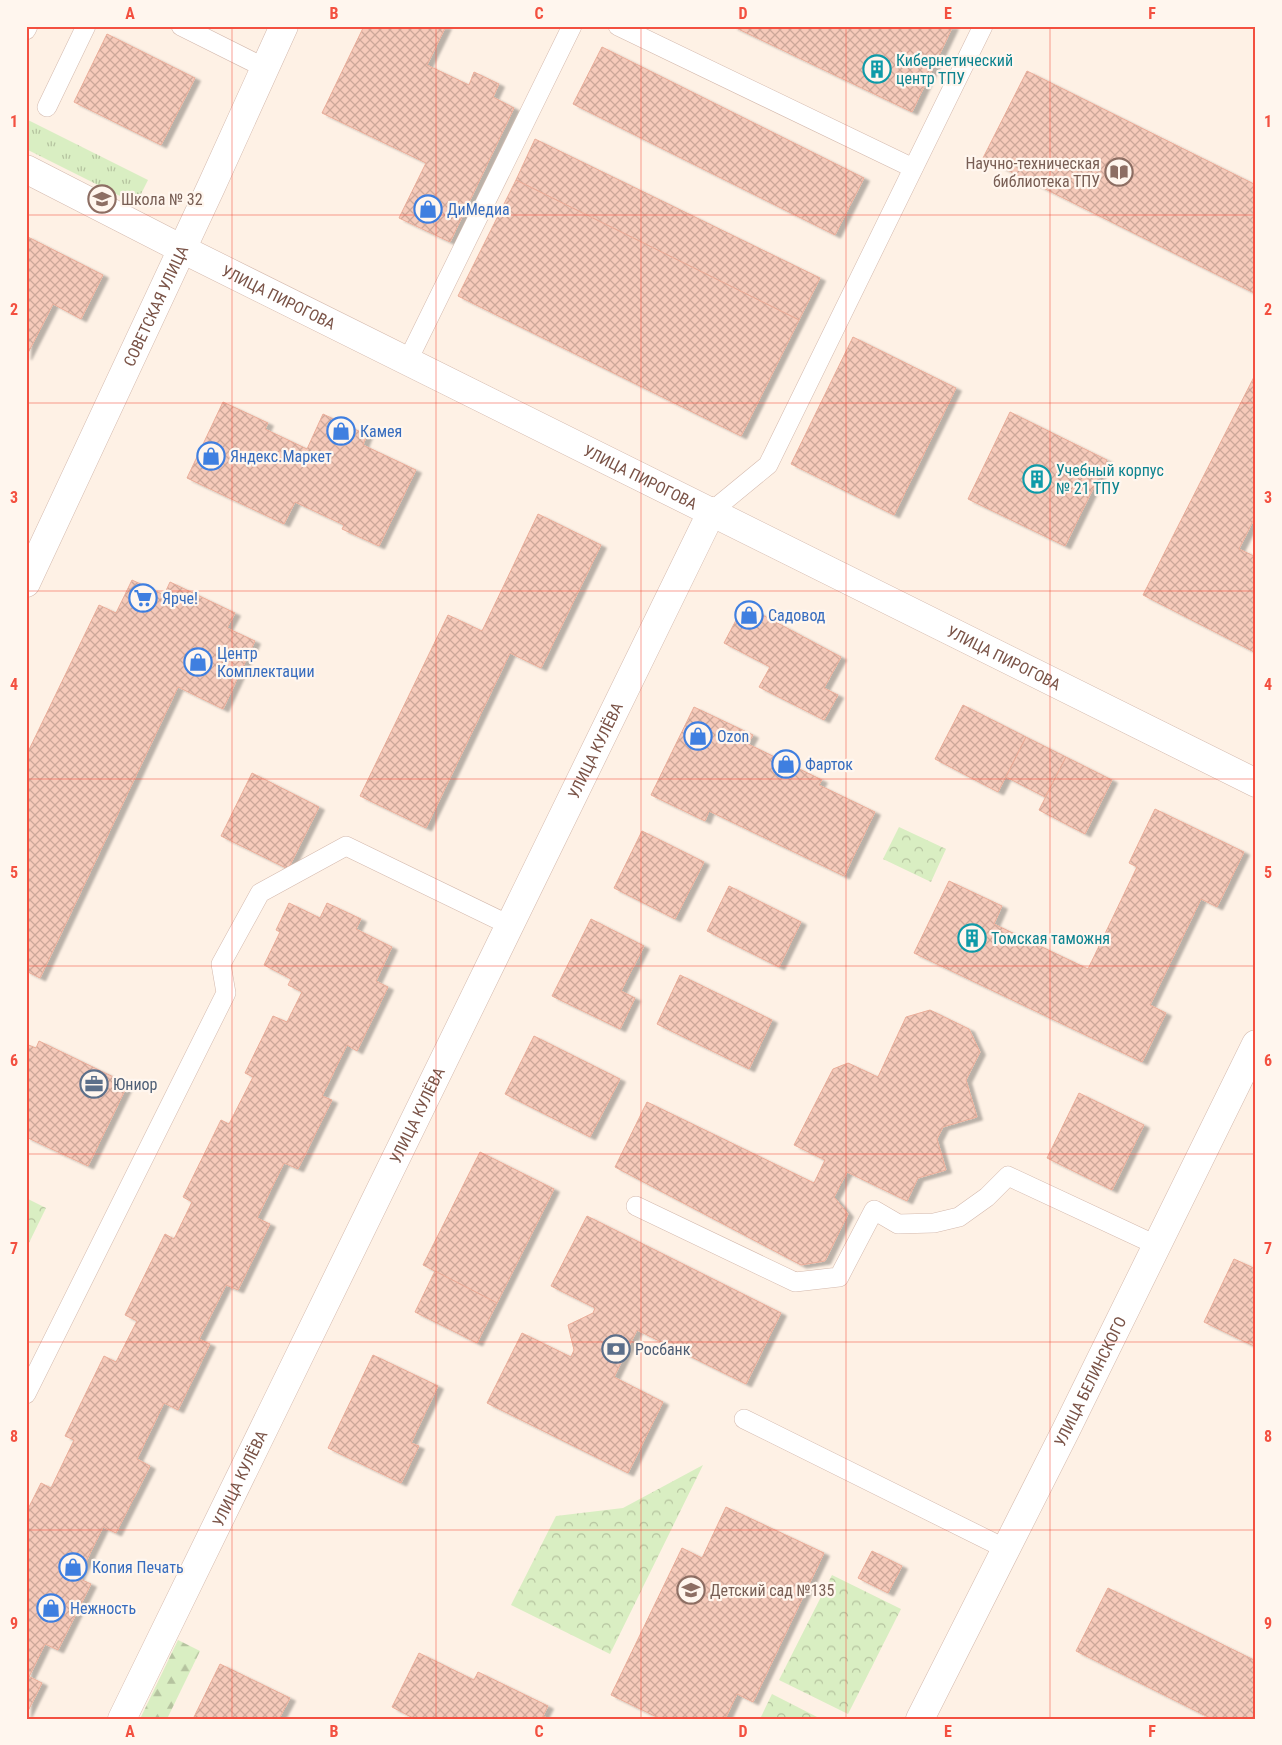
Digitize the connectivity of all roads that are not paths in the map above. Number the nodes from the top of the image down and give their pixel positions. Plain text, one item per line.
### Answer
1 (28, 26) edge
2 (86, 26) edge
3 (181, 26) edge
4 (284, 26) edge
5 (572, 26) edge
6 (618, 26) edge
7 (983, 26) edge
8 (26, 30) edge
9 (265, 68) junction
10 (47, 108) dead end
11 (913, 168) junction
12 (26, 169) edge
13 (182, 249) junction
14 (407, 362) junction
15 (712, 511) junction
16 (26, 583) edge
17 (1256, 783) edge
18 (508, 925) junction
19 (1256, 1044) edge
20 (636, 1206) dead end
21 (1156, 1246) junction
22 (26, 1394) edge
23 (744, 1419) dead end
24 (1006, 1549) junction
25 (122, 1719) edge
26 (920, 1719) edge

1 - 8 lane
2 - 10 lane
3 - 9 lane
4 - 9 street, СОВЕТСКАЯ УЛИЦА
5 - 14 lane
6 - 11 lane
7 - 11 lane
9 - 13 street, СОВЕТСКАЯ УЛИЦА
11 - 15 lane
12 - 13 street, УЛИЦА ПИРОГОВА
13 - 14 street, УЛИЦА ПИРОГОВА
13 - 16 street, СОВЕТСКАЯ УЛИЦА
14 - 15 street, УЛИЦА ПИРОГОВА
15 - 17 street, УЛИЦА ПИРОГОВА
15 - 18 street, УЛИЦА КУЛЁВА
18 - 22 lane
18 - 25 street, УЛИЦА КУЛЁВА
19 - 21 street, УЛИЦА БЕЛИНСКОГО
20 - 21 lane
21 - 24 street, УЛИЦА БЕЛИНСКОГО
23 - 24 lane
24 - 26 street, УЛИЦА БЕЛИНСКОГО

